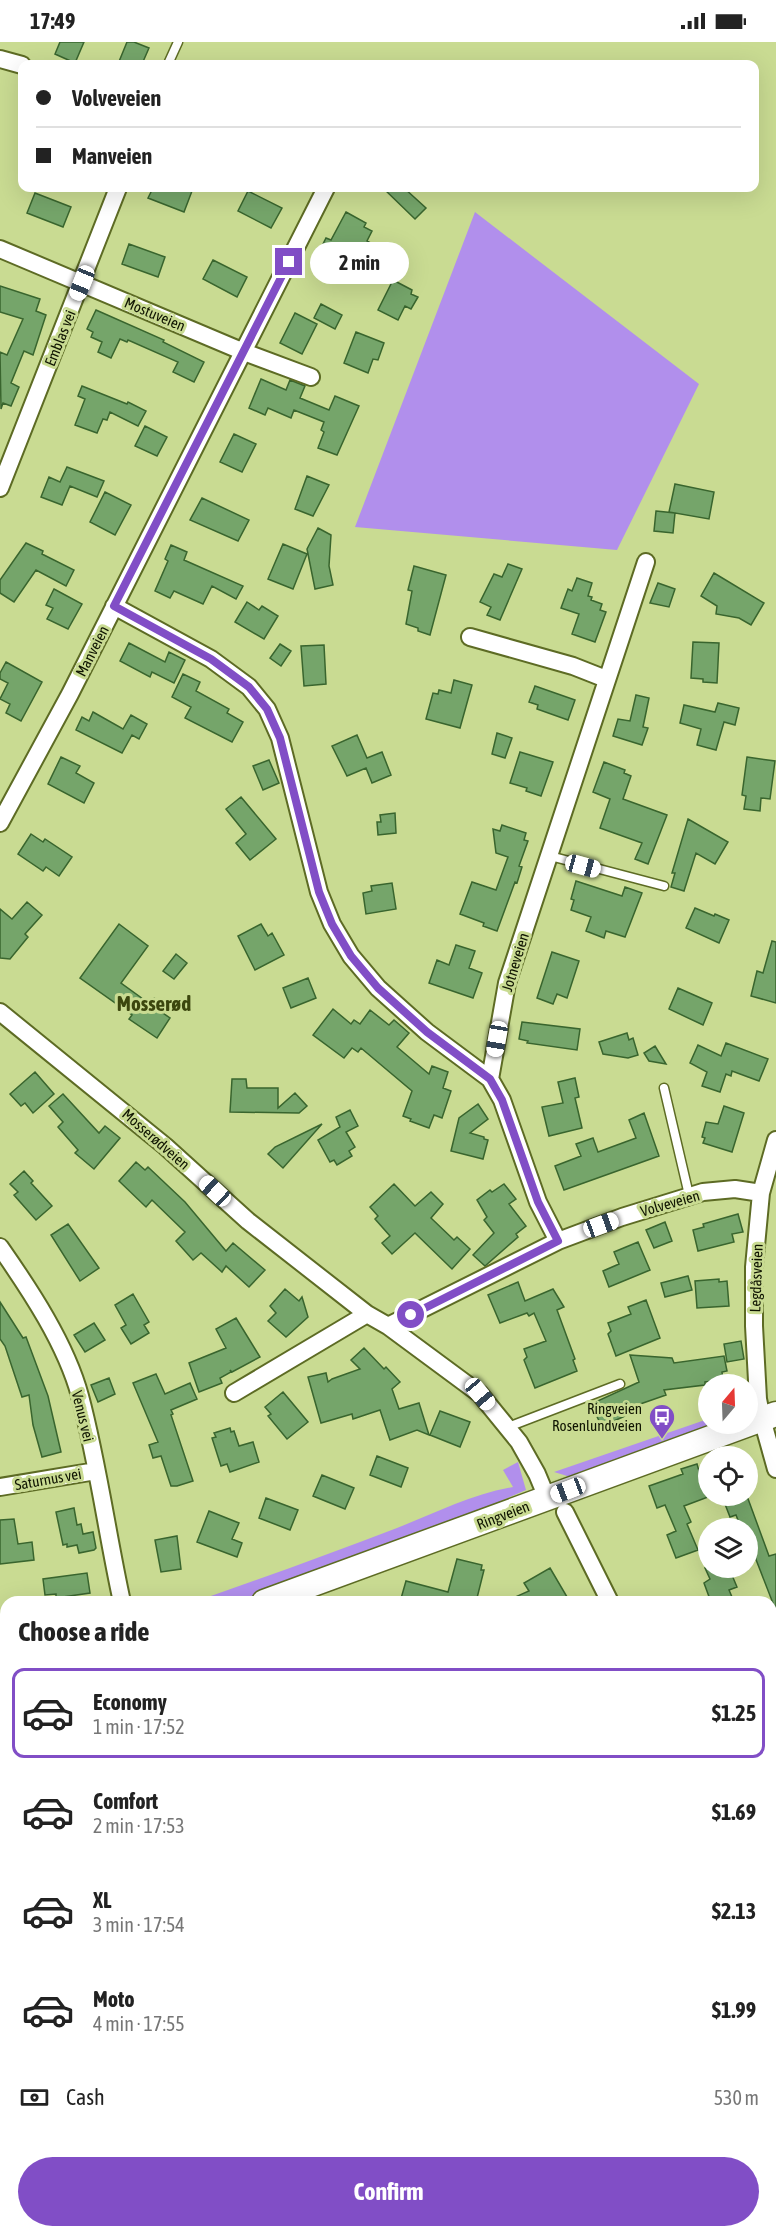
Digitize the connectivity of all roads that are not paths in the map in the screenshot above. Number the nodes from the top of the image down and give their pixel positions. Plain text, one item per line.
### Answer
1 (178, 42) edge
2 (0, 59) edge
3 (170, 60) edge
4 (18, 64) edge
5 (116, 192) edge
6 (324, 192) edge
7 (0, 249) edge
8 (82, 283) junction
9 (244, 352) junction
10 (311, 377) dead end
11 (0, 488) edge
12 (646, 562) dead end
13 (114, 606) junction
14 (470, 637) dead end
15 (606, 679) junction
16 (0, 823) edge
17 (550, 856) junction
18 (664, 886) dead end
19 (0, 1012) edge
20 (490, 1079) junction
21 (664, 1088) dead end
22 (776, 1140) edge
23 (761, 1193) junction
24 (689, 1195) junction
25 (558, 1241) junction
26 (0, 1247) edge
27 (367, 1314) junction
28 (388, 1326) junction
29 (620, 1384) dead end
30 (234, 1393) dead end
31 (769, 1416) edge
32 (508, 1427) junction
33 (776, 1469) edge
34 (96, 1471) junction
35 (0, 1487) edge
36 (556, 1505) junction
37 (121, 1596) edge
38 (282, 1596) edge
39 (607, 1596) edge

1 - 3 lane
2 - 4 street
5 - 8 street, Emblas vei
6 - 9 street, Manveien
7 - 8 street, Mostuveien
8 - 9 street, Mostuveien
8 - 11 street, Emblas vei
9 - 10 street, Mostuveien
9 - 13 street, Manveien
12 - 15 street, Jotneveien
13 - 16 street, Manveien
13 - 20 street
14 - 15 street
15 - 17 street, Jotneveien
17 - 18 lane
17 - 20 street, Jotneveien
19 - 27 street, Mosserødveien
20 - 25 street
21 - 24 lane
22 - 23 street, Legdåsveien
23 - 24 street, Volveveien
23 - 31 street, Legdåsveien
24 - 25 street, Volveveien
25 - 28 street, Volveveien
26 - 34 street, Venus vei
27 - 28 street, Mosserødveien
27 - 30 street
28 - 32 street, Mosserødveien
29 - 32 lane
31 - 33 street, Legdåsveien
31 - 36 main road, Ringveien
32 - 36 street, Mosserødveien
34 - 35 street, Saturnus vei
34 - 37 street, Venus vei
36 - 38 main road, Ringveien
36 - 39 street, Mosserødveien

